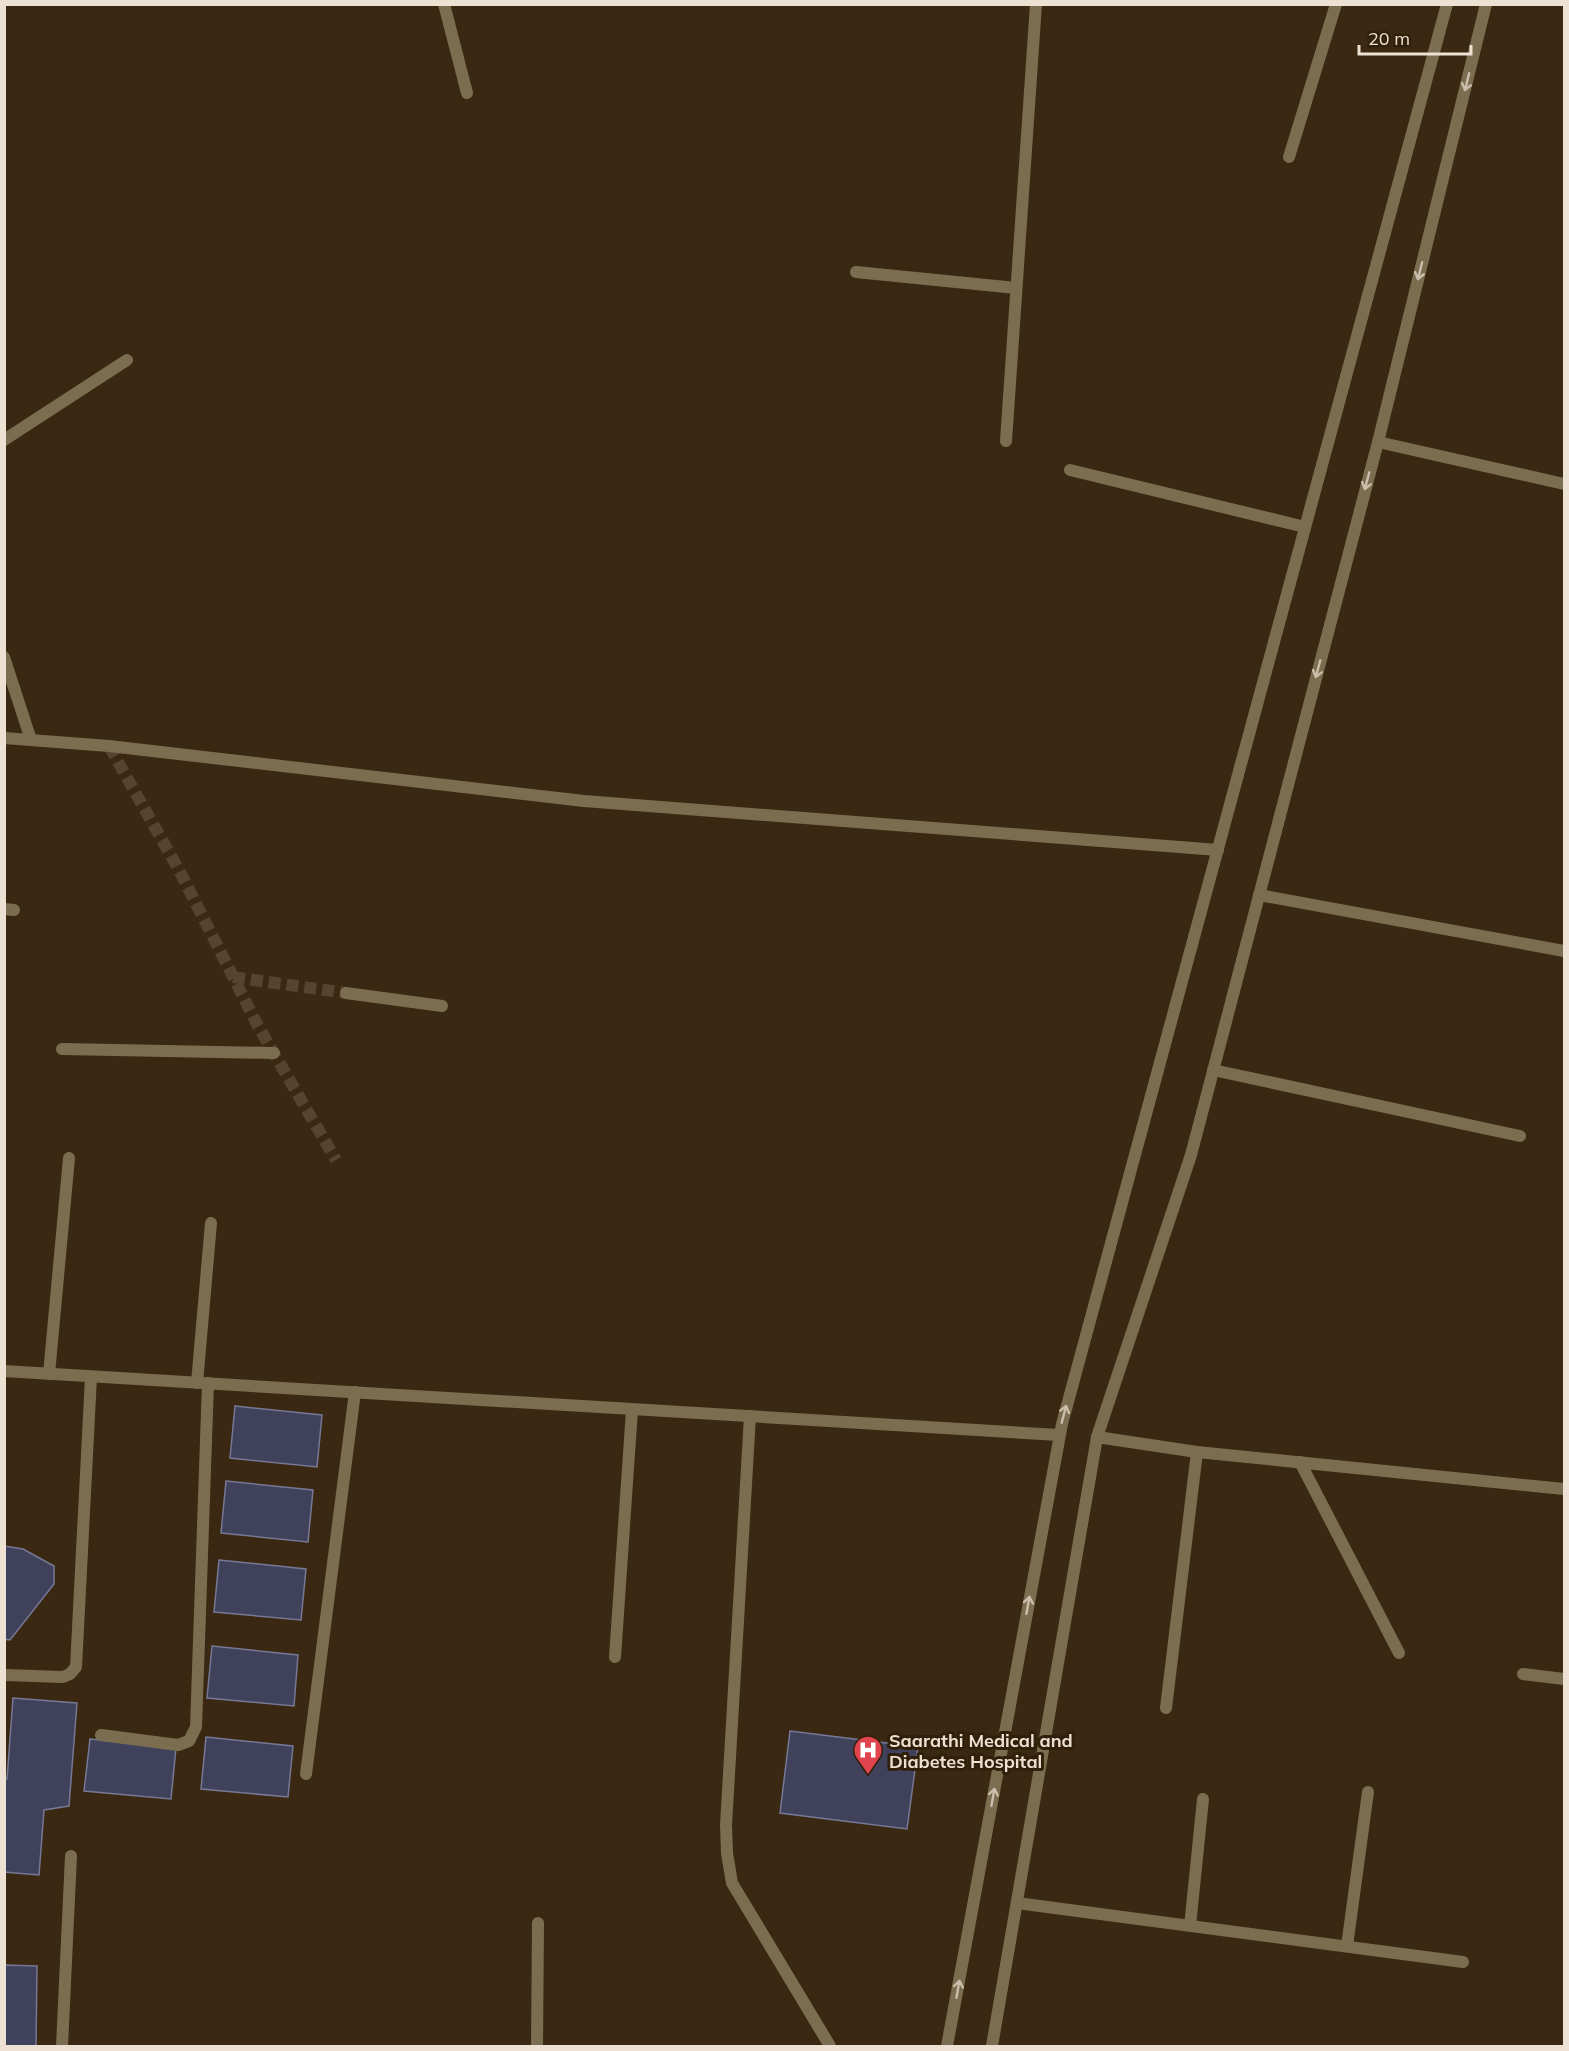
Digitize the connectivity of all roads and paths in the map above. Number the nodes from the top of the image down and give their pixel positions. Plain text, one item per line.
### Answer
1 (444, 4) edge
2 (1036, 4) edge
3 (1336, 4) edge
4 (1447, 4) edge
5 (1486, 4) edge
6 (466, 93) dead end
7 (1289, 157) dead end
8 (856, 272) dead end
9 (1016, 288) junction
10 (127, 360) dead end
11 (6, 436) edge
12 (1006, 441) dead end
13 (1378, 442) junction
14 (1070, 470) dead end
15 (1564, 484) edge
16 (1305, 527) junction
17 (4, 657) edge
18 (4, 738) edge
19 (31, 740) junction
20 (1218, 850) junction
21 (1259, 895) junction
22 (1564, 951) edge
23 (346, 993) tunnel mouth
24 (442, 1006) dead end
25 (62, 1048) dead end
26 (274, 1053) dead end
27 (1213, 1070) junction
28 (1521, 1136) dead end
29 (69, 1158) dead end
30 (211, 1223) dead end
31 (4, 1371) edge
32 (49, 1374) junction
33 (91, 1377) junction
34 (203, 1383) junction
35 (355, 1392) junction
36 (632, 1410) junction
37 (750, 1416) junction
38 (1059, 1435) junction
39 (1097, 1437) junction
40 (1197, 1452) junction
41 (1300, 1462) junction
42 (1564, 1489) edge
43 (1399, 1653) dead end
44 (615, 1657) dead end
45 (1523, 1674) dead end
46 (4, 1675) edge
47 (1564, 1679) edge
48 (1166, 1708) dead end
49 (101, 1736) dead end
50 (306, 1774) dead end
51 (1368, 1792) dead end
52 (1203, 1799) dead end
53 (71, 1856) dead end
54 (1017, 1903) junction
55 (538, 1923) dead end
56 (1190, 1926) junction
57 (1347, 1947) junction
58 (1463, 1962) dead end
59 (62, 2046) edge
60 (537, 2046) edge
61 (830, 2046) edge
62 (947, 2046) edge
63 (992, 2046) edge

1 - 6 street
2 - 9 street
3 - 7 street
4 - 16 street
5 -> 13 street
8 - 9 street
9 - 12 street
10 - 11 street
13 - 15 street
13 -> 21 street
14 - 16 street
16 - 20 street
17 - 19 street
18 - 19 street
19 - 20 street
38 -> 20 street
21 - 22 street
21 - 27 street
23 - 24 street
25 - 26 street
27 - 28 street
27 - 39 street
29 - 32 street
30 - 34 street
31 - 32 street
32 - 33 street
33 - 34 street
33 - 46 street
34 - 35 street
34 - 49 street
35 - 36 street
35 - 50 street
36 - 37 street
36 - 44 street
37 - 38 street
37 - 61 street
62 -> 38 street
39 - 40 street
39 - 54 street
40 - 41 street
40 - 48 street
41 - 42 street
41 - 43 street
45 - 47 street
51 - 57 street
52 - 56 street
53 - 59 street
54 - 56 street
54 - 63 street
55 - 60 street
56 - 57 street
57 - 58 street

